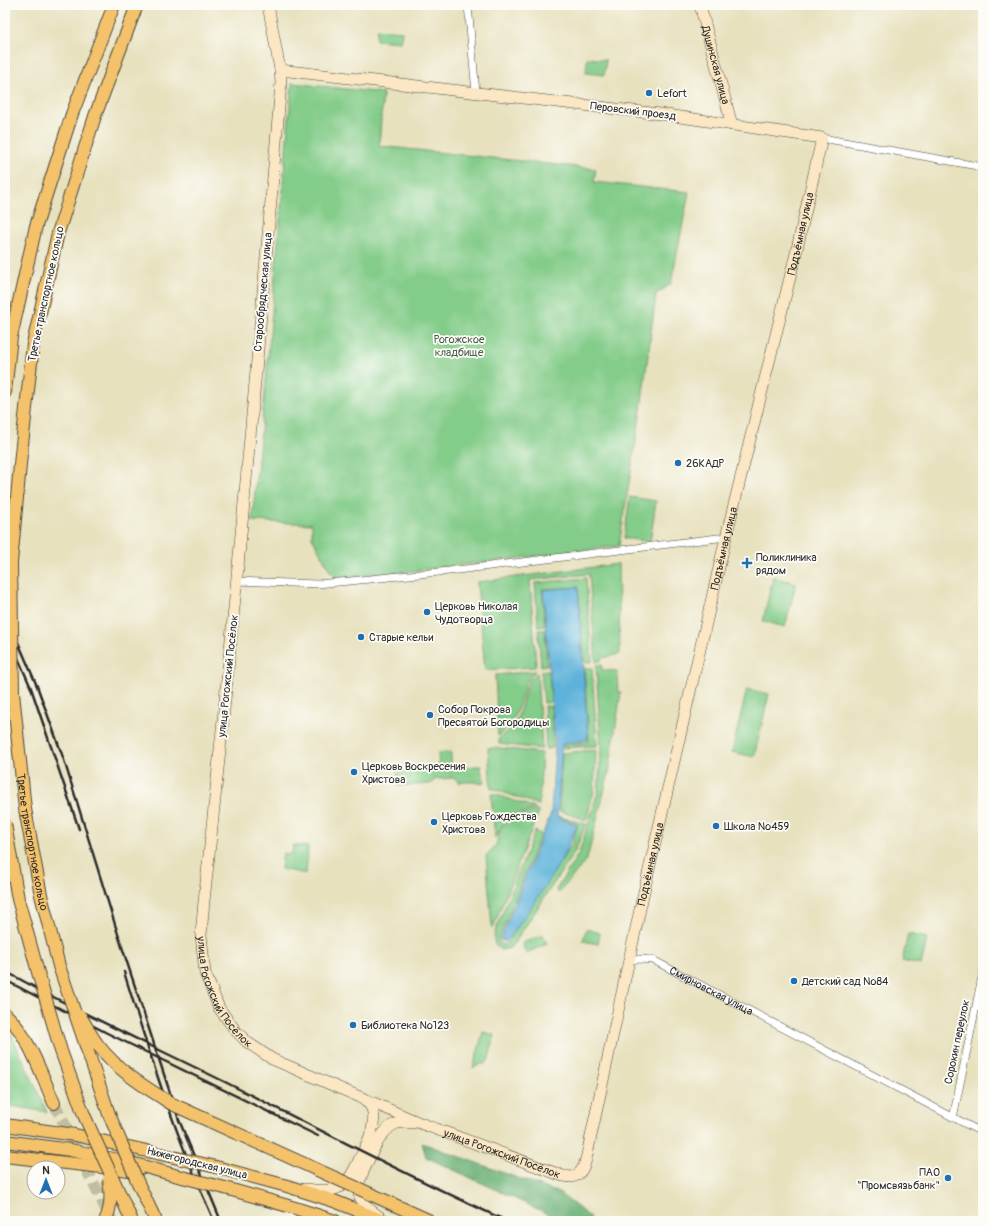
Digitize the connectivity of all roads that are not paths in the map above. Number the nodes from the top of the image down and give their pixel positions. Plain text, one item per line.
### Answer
1 (113, 5) edge
2 (136, 5) edge
3 (140, 5) edge
4 (268, 5) edge
5 (468, 5) edge
6 (700, 5) edge
7 (127, 31) junction
8 (280, 70) junction
9 (476, 93) junction
10 (732, 124) junction
11 (822, 138) junction
12 (983, 167) edge
13 (5, 392) edge
14 (726, 537) junction
15 (237, 580) junction
16 (5, 824) edge
17 (629, 960) junction
18 (59, 966) junction
19 (983, 972) edge
20 (5, 1014) edge
21 (361, 1098) junction
22 (54, 1103) tunnel mouth
23 (953, 1118) junction
24 (420, 1123) junction
25 (5, 1125) edge
26 (983, 1133) edge
27 (6, 1141) edge
28 (5, 1156) edge
29 (106, 1166) junction
30 (178, 1176) junction
31 (287, 1186) junction
32 (105, 1221) edge
33 (132, 1221) edge
34 (156, 1221) edge
35 (335, 1221) edge
36 (386, 1221) edge
37 (430, 1221) edge

1 - 13 main road, Третье транспортное кольцо
2 - 7 main road, Третье транспортное кольцо
3 - 7 main road
4 - 8 street, Старообрядческая улица
5 - 9 street
6 - 10 street, Душинская улица
7 - 18 main road, Третье транспортное кольцо, bridge
8 - 9 street, Перовский проезд
8 - 15 street, Старообрядческая улица
9 - 10 street, Перовский проезд
10 - 11 street, Перовский проезд
11 - 12 street, Перовский проезд
11 - 14 street, Подъёмная улица
14 - 15 street
14 - 17 street, Подъёмная улица
15 - 21 street, улица Рогожский Посёлок
16 - 29 main road, bridge
17 - 23 street, Смирновская улица
17 - 24 street, улица Рогожский Посёлок
18 - 34 main road, Третье транспортное кольцо, bridge
18 - 37 main road, bridge
19 - 23 street, Сорокин переулок
20 - 22 main road
21 - 24 street, улица Рогожский Посёлок
21 - 31 street
23 - 26 street, Смирновская улица
24 - 36 street
25 - 31 main road, Нижегородская улица, bridge
27 - 30 main road, Нижегородская улица
28 - 30 main road
29 - 32 main road, bridge
29 - 33 main road, bridge
30 - 35 main road, Нижегородская улица, bridge
31 - 36 main road, Нижегородская улица

